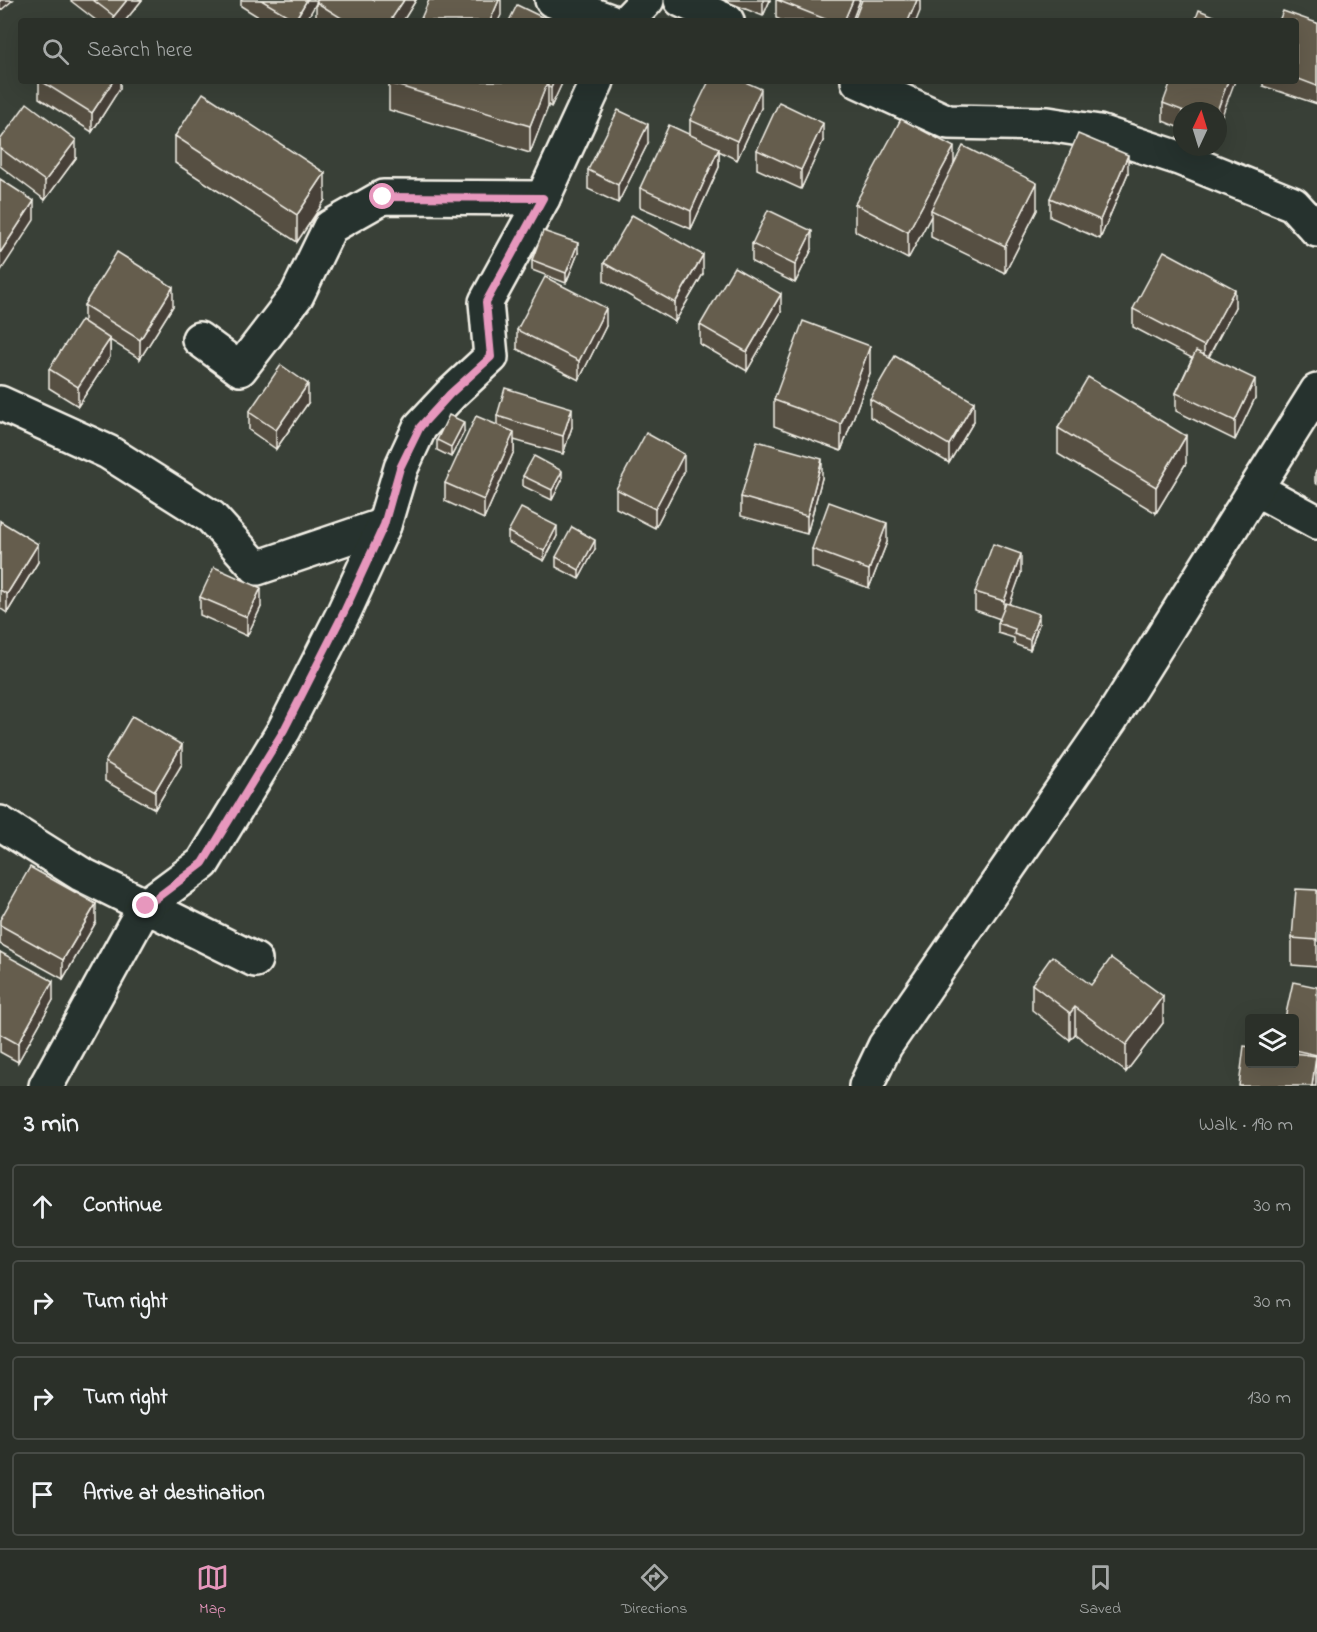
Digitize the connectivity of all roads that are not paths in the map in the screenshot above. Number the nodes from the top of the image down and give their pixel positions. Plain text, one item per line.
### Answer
1 (552, 0) edge
2 (647, 0) edge
3 (681, 0) edge
4 (602, 18) edge
5 (630, 18) edge
6 (720, 18) edge
7 (596, 84) edge
8 (865, 84) edge
9 (543, 198) junction
10 (1305, 203) edge
11 (1317, 230) edge
12 (199, 339) dead end
13 (1317, 391) edge
14 (0, 403) edge
15 (1256, 489) junction
16 (1317, 522) edge
17 (384, 525) junction
18 (0, 823) edge
19 (146, 906) junction
20 (255, 960) dead end
21 (46, 1086) edge
22 (866, 1086) edge

1 - 4 street
2 - 5 street
3 - 6 street
7 - 9 street
8 - 10 street
9 - 12 street
9 - 17 street
10 - 11 street
13 - 15 street
14 - 17 street
15 - 16 street
15 - 22 street
17 - 19 street
18 - 19 street
19 - 20 street
19 - 21 street

